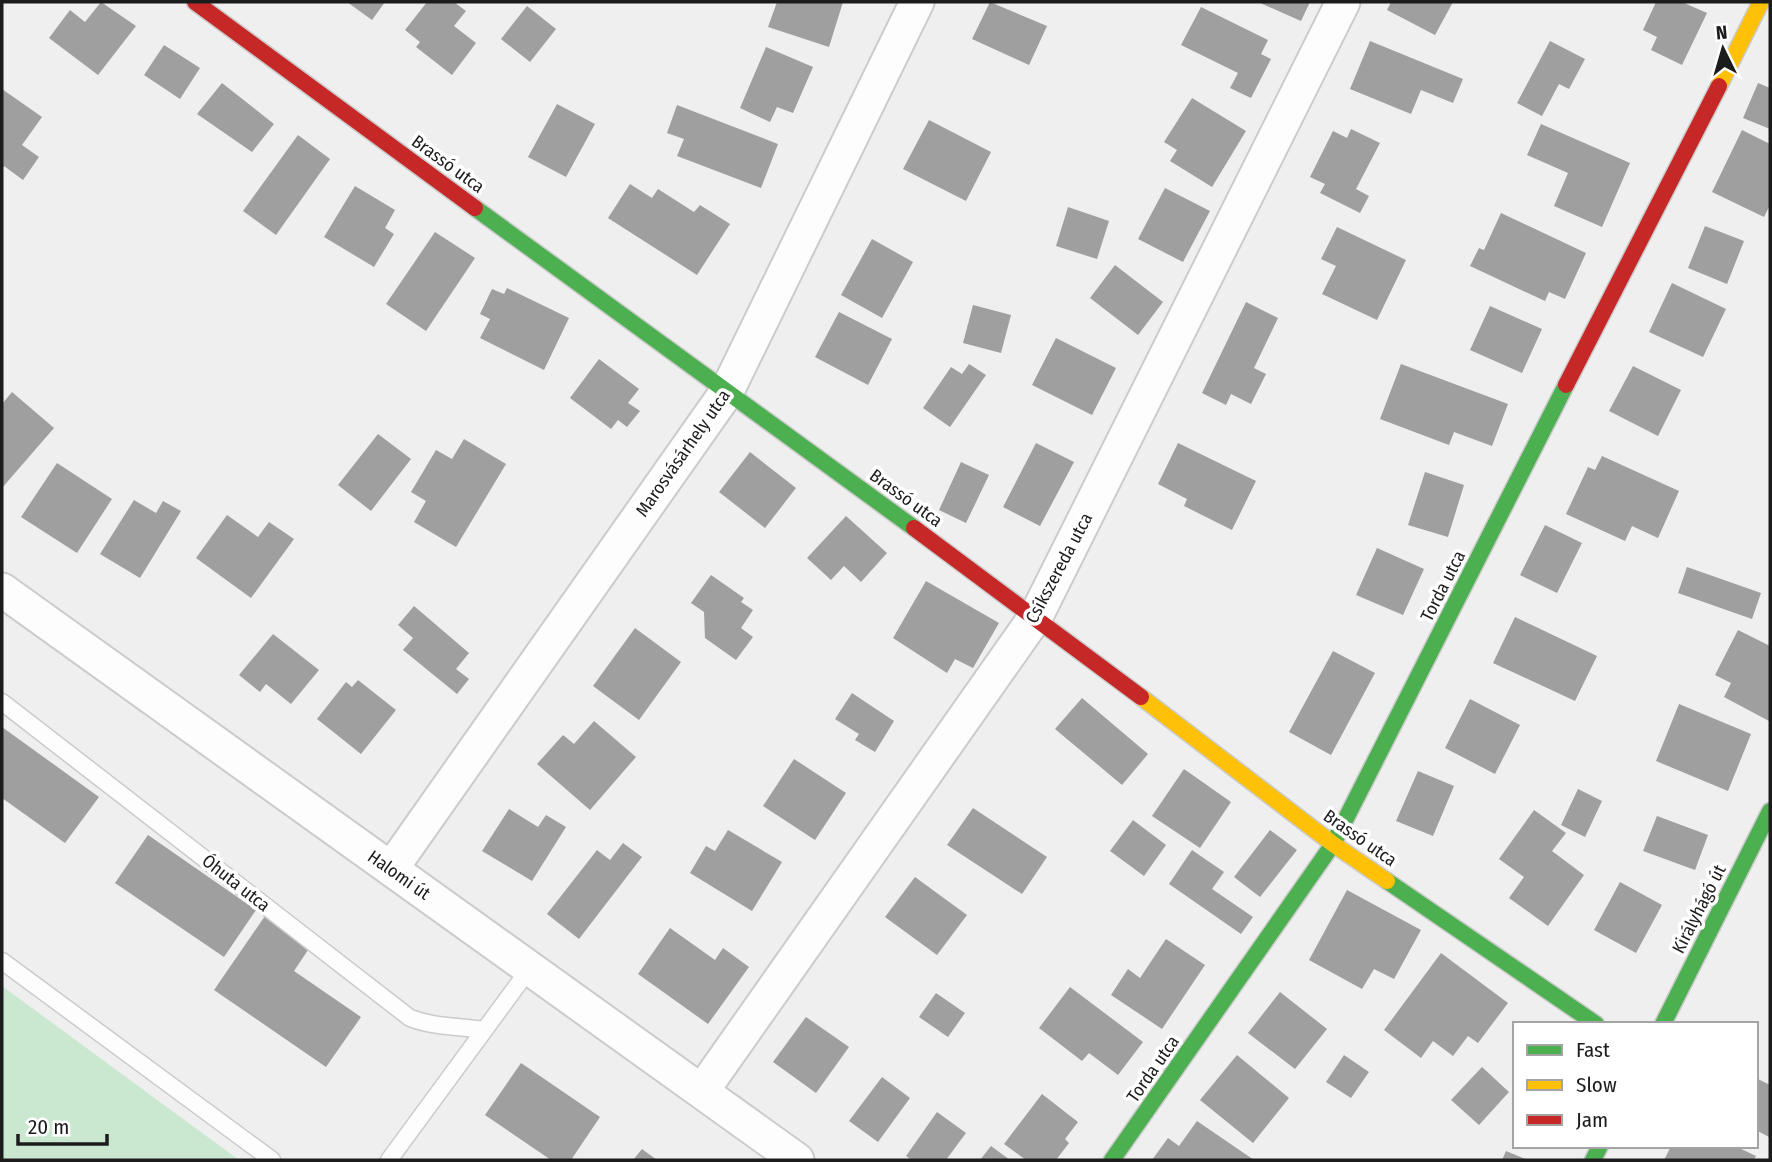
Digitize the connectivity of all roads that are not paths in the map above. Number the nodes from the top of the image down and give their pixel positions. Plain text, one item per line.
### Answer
1 (195, 2) edge
2 (918, 2) edge
3 (1343, 2) edge
4 (1761, 2) edge
5 (726, 393) junction
6 (2, 590) edge
7 (1036, 616) junction
8 (2, 702) edge
9 (1770, 811) edge
10 (1334, 844) junction
11 (391, 869) junction
12 (2, 961) edge
13 (530, 968) junction
14 (1593, 1022) edge
15 (1664, 1022) edge
16 (484, 1030) junction
17 (702, 1091) junction
18 (272, 1160) edge
19 (389, 1160) edge
20 (797, 1160) edge
21 (1112, 1160) edge

1 - 5 street, Brassó utca
2 - 5 street, Marosvásárhely utca
3 - 7 street, Csíkszereda utca
4 - 10 street, Torda utca
5 - 7 street, Brassó utca
5 - 11 street, Marosvásárhely utca
6 - 11 street, Halomi út
7 - 10 street, Brassó utca
7 - 17 street, Csíkszereda utca
8 - 16 lane, Óhuta utca
9 - 15 street, Királyhágó út
10 - 14 street, Brassó utca
10 - 21 street, Torda utca
11 - 13 street, Halomi út
12 - 18 lane
13 - 16 lane
13 - 17 street, Halomi út
16 - 19 lane
17 - 20 street, Halomi út

